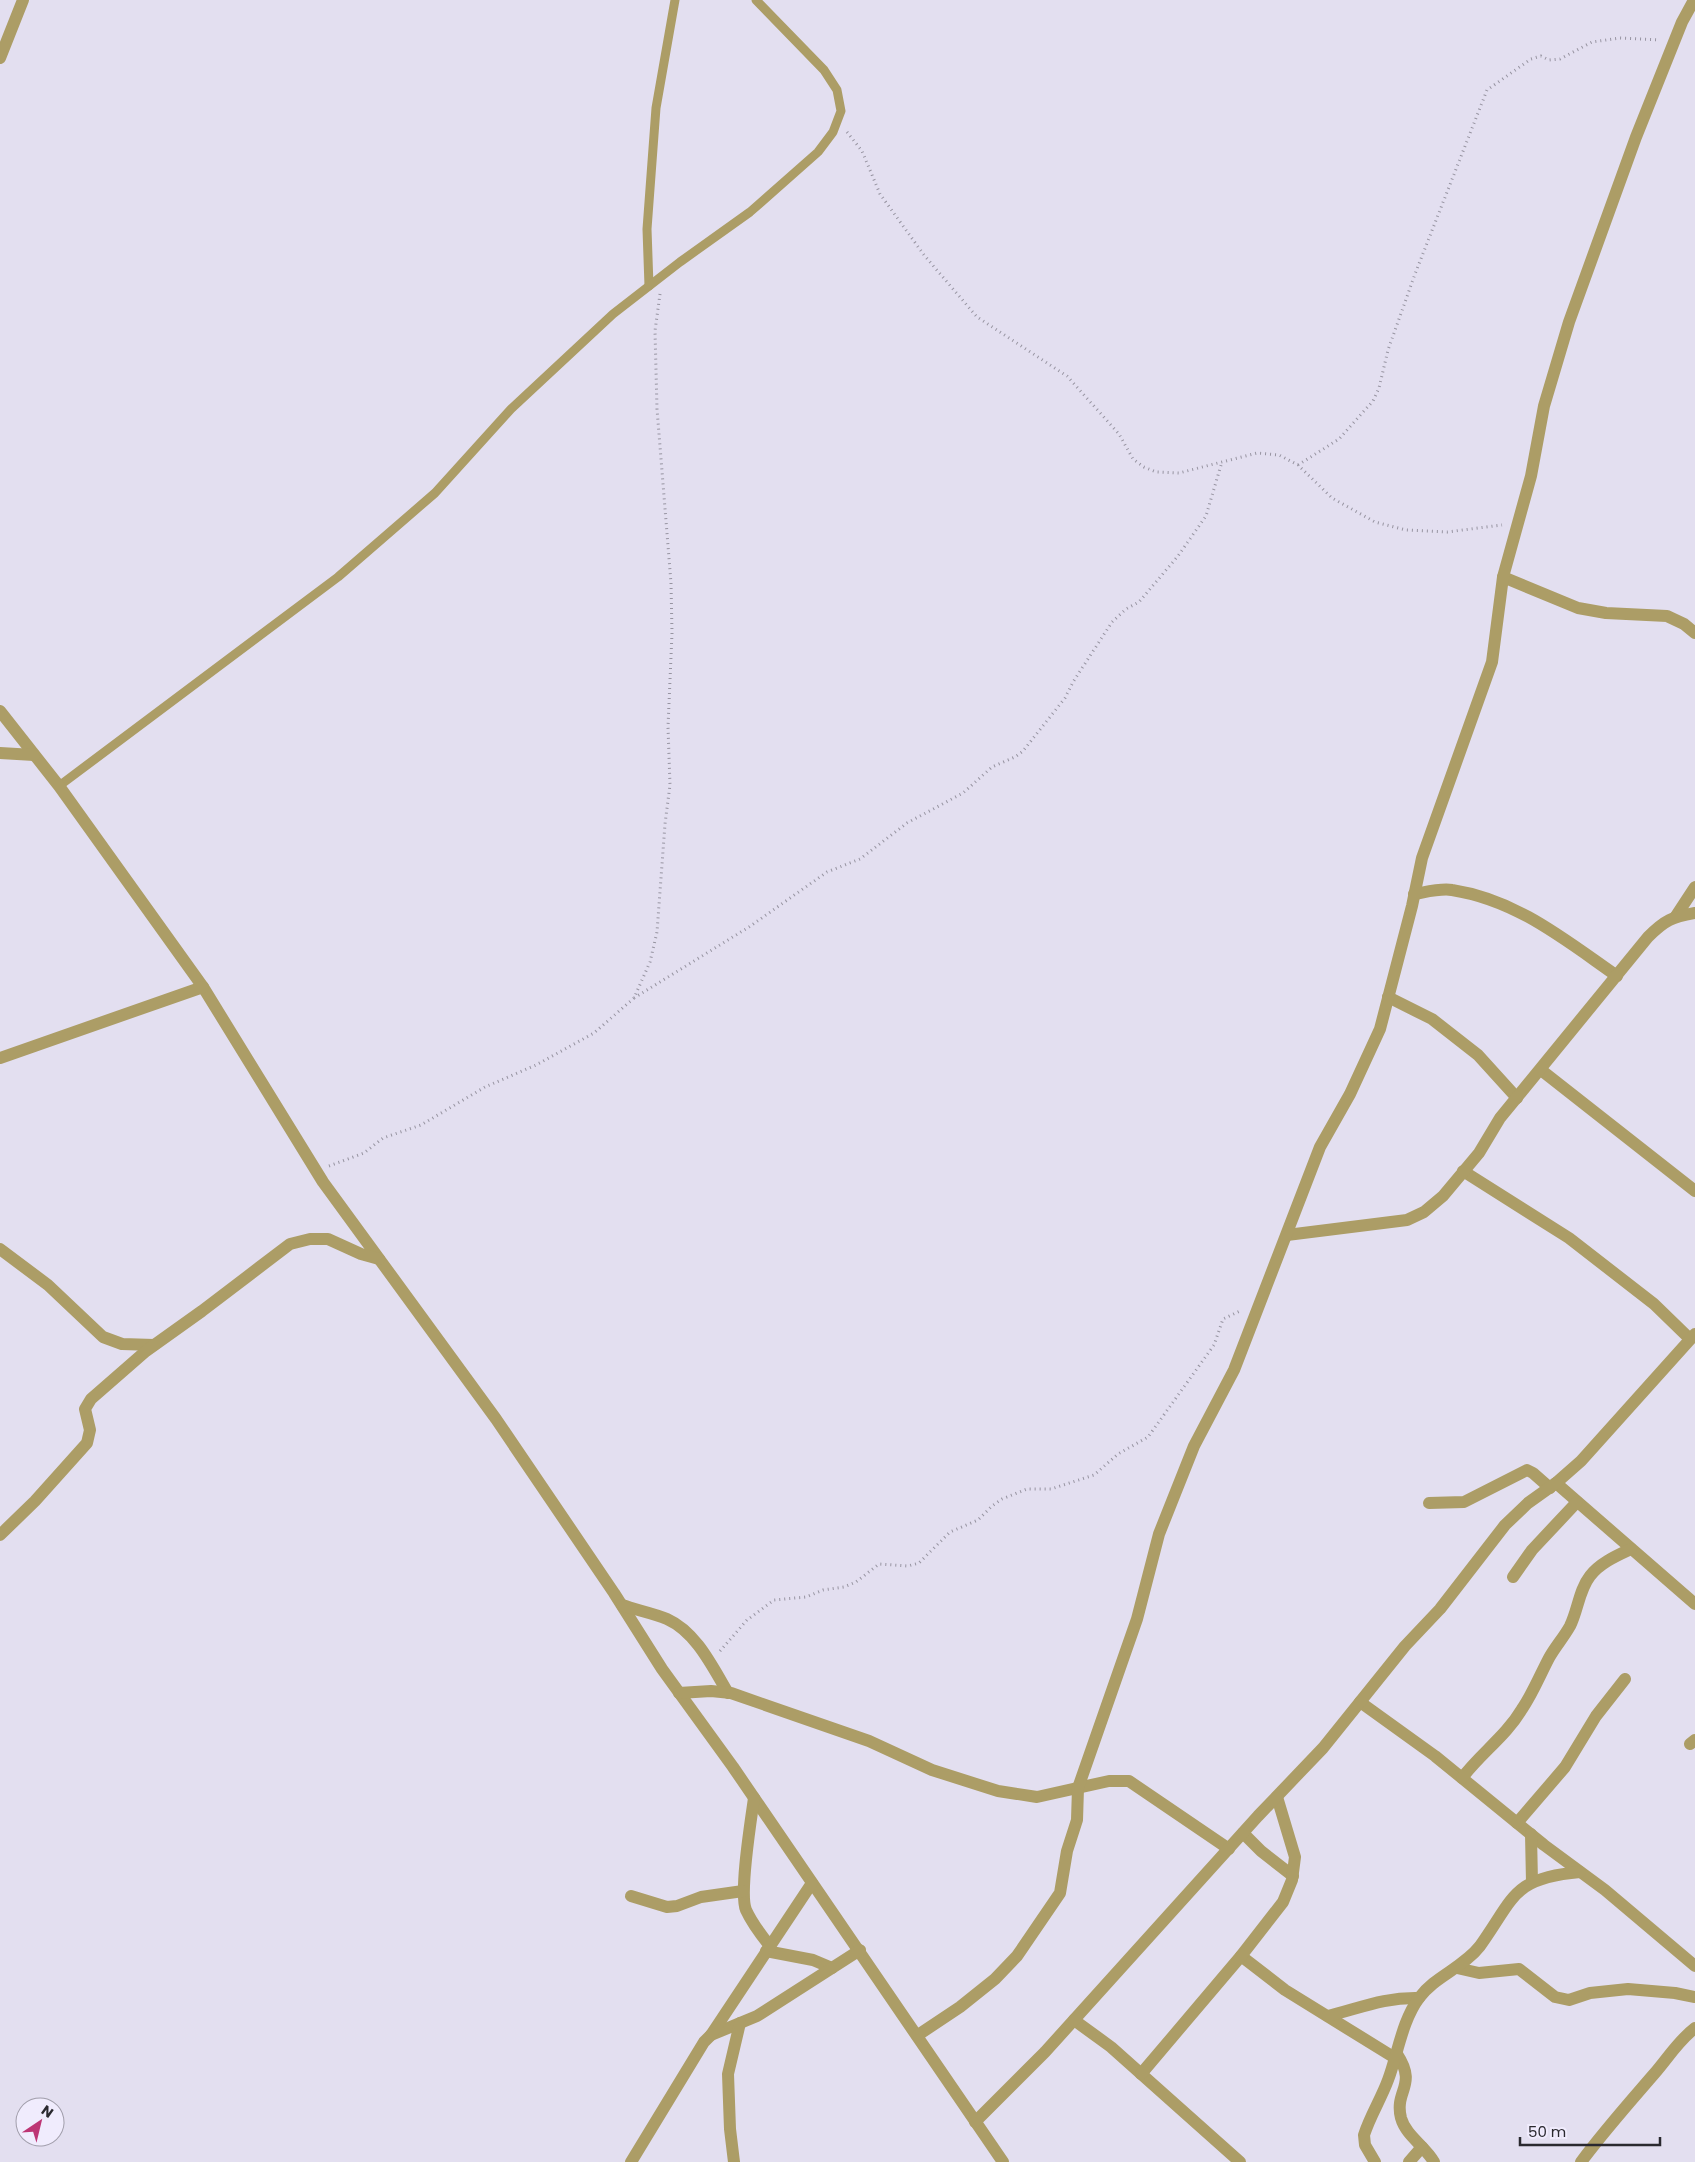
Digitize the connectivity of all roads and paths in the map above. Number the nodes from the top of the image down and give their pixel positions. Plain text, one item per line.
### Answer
1 (24, 0) edge
2 (675, 0) edge
3 (756, 0) edge
4 (1694, 0) edge
5 (1675, 40) junction
6 (0, 58) edge
7 (838, 119) junction
8 (662, 276) junction
9 (649, 286) junction
10 (1221, 464) junction
11 (1298, 465) junction
12 (1518, 522) junction
13 (1503, 578) junction
14 (1695, 633) edge
15 (0, 711) edge
16 (0, 754) edge
17 (34, 754) junction
18 (59, 786) junction
19 (1695, 887) edge
20 (1414, 894) junction
21 (1695, 913) edge
22 (1676, 916) junction
23 (1618, 976) junction
24 (203, 987) junction
25 (1388, 997) junction
26 (634, 998) junction
27 (0, 1058) edge
28 (1541, 1070) junction
29 (1517, 1098) junction
30 (317, 1171) junction
31 (1463, 1171) junction
32 (1695, 1191) edge
33 (1287, 1235) junction
34 (0, 1249) edge
35 (379, 1259) junction
36 (1259, 1305) junction
37 (1693, 1337) edge
38 (154, 1345) junction
39 (1553, 1486) junction
40 (1578, 1502) junction
41 (1429, 1503) dead end
42 (0, 1536) edge
43 (1631, 1549) junction
44 (1513, 1577) dead end
45 (1695, 1604) edge
46 (622, 1605) junction
47 (712, 1666) junction
48 (1625, 1679) dead end
49 (679, 1692) junction
50 (728, 1693) junction
51 (1360, 1702) junction
52 (1462, 1778) junction
53 (1078, 1788) junction
54 (1277, 1797) junction
55 (754, 1798) junction
56 (1517, 1823) junction
57 (1243, 1833) junction
58 (1531, 1834) junction
59 (1229, 1848) junction
60 (1580, 1872) junction
61 (1293, 1876) junction
62 (812, 1882) junction
63 (1532, 1882) junction
64 (743, 1891) junction
65 (631, 1896) dead end
66 (768, 1949) junction
67 (860, 1950) junction
68 (1241, 1956) junction
69 (1695, 1966) edge
70 (832, 1968) junction
71 (1457, 1968) junction
72 (1695, 1997) edge
73 (1419, 1998) junction
74 (1328, 2016) junction
75 (1074, 2020) junction
76 (740, 2023) junction
77 (1695, 2028) edge
78 (918, 2035) junction
79 (711, 2036) junction
80 (1396, 2056) junction
81 (1141, 2074) junction
82 (975, 2122) junction
83 (1422, 2147) junction
84 (632, 2162) edge
85 (734, 2162) edge
86 (1003, 2162) edge
87 (1240, 2162) edge
88 (1375, 2162) edge
89 (1409, 2162) edge
90 (1434, 2162) edge
91 (1581, 2162) edge

1 - 6 street
2 - 9 lane
3 - 7 lane
4 - 5 street
5 - 11 path
5 - 12 street
7 - 8 lane
7 - 10 path
8 - 9 lane
8 - 26 path
9 - 18 lane
10 - 11 path
10 - 26 path
11 - 12 path
12 - 13 street
13 - 14 street
13 - 20 street
15 - 17 street
16 - 17 street
17 - 18 street
18 - 24 street
19 - 22 street
20 - 23 street
20 - 25 street
21 - 22 street
22 - 23 street
23 - 28 street
24 - 27 street
24 - 30 street
25 - 29 street
25 - 33 street
26 - 30 path
28 - 29 street
28 - 32 street
29 - 31 street
30 - 35 street
31 - 33 street
31 - 37 street
33 - 36 street
34 - 38 street
35 - 38 street
35 - 46 street
36 - 47 path
36 - 53 street
37 - 39 street
38 - 42 street
39 - 40 street
39 - 41 street
39 - 51 street
40 - 43 street
40 - 44 street
43 - 45 street
43 - 52 street
46 - 47 street
46 - 49 street
47 - 50 street
48 - 56 street
49 - 50 street
49 - 55 street
50 - 53 street
51 - 52 street
51 - 54 street
52 - 56 street
53 - 59 street
53 - 78 street
54 - 57 street
54 - 61 street
55 - 62 street
55 - 64 street
56 - 58 street
57 - 59 street
57 - 61 street
58 - 60 street
58 - 63 street
59 - 75 street
60 - 63 street
60 - 69 street
61 - 68 street
62 - 66 street
62 - 67 street
63 - 71 street
64 - 65 street
64 - 66 street
66 - 70 street
66 - 79 street
67 - 70 street
67 - 78 street
68 - 74 street
68 - 81 street
70 - 76 street
71 - 72 street
71 - 73 street
73 - 74 street
73 - 80 street
74 - 80 street
75 - 81 street
75 - 82 street
76 - 79 street
76 - 85 street
77 - 91 street
78 - 82 street
79 - 84 street
80 - 83 street
80 - 88 street
81 - 87 street
82 - 86 street
83 - 89 street
83 - 90 street

